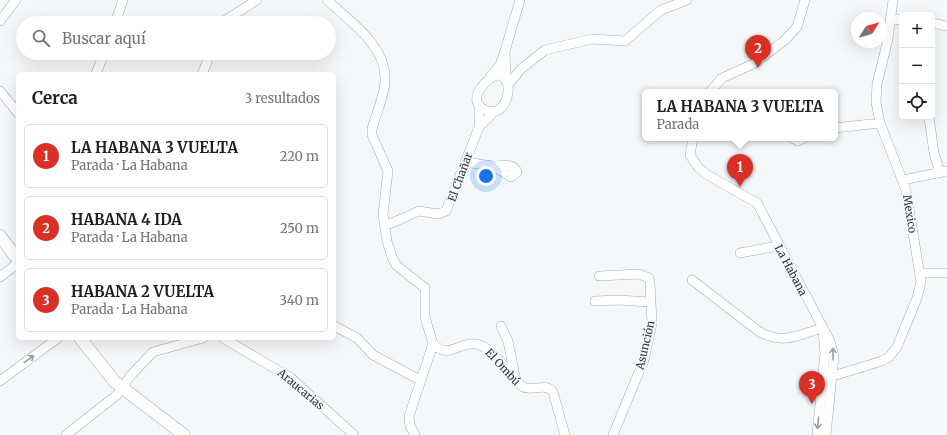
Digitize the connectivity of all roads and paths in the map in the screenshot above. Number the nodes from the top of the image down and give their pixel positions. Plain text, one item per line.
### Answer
1 (16, 0) edge
2 (123, 0) edge
3 (257, 0) edge
4 (327, 0) edge
5 (520, 0) edge
6 (687, 0) edge
7 (805, 0) edge
8 (893, 0) edge
9 (117, 16) edge
10 (232, 16) edge
11 (891, 19) junction
12 (899, 20) edge
13 (0, 21) edge
14 (935, 24) edge
15 (947, 26) edge
16 (506, 51) junction
17 (102, 60) edge
18 (207, 60) edge
19 (505, 66) junction
20 (521, 69) junction
21 (98, 72) edge
22 (203, 72) edge
23 (490, 77) junction
24 (507, 83) junction
25 (713, 89) edge
26 (0, 90) edge
27 (479, 106) junction
28 (16, 110) edge
29 (494, 112) junction
30 (929, 120) edge
31 (880, 122) junction
32 (479, 127) junction
33 (838, 128) edge
34 (692, 141) edge
35 (465, 162) junction
36 (493, 166) dead end
37 (943, 172) edge
38 (903, 180) junction
39 (385, 226) junction
40 (0, 236) edge
41 (778, 246) junction
42 (740, 253) dead end
43 (16, 257) edge
44 (16, 265) edge
45 (920, 273) junction
46 (947, 273) edge
47 (599, 276) dead end
48 (0, 277) edge
49 (692, 280) dead end
50 (595, 301) dead end
51 (651, 302) junction
52 (501, 326) dead end
53 (336, 327) edge
54 (822, 328) junction
55 (55, 340) edge
56 (82, 340) edge
57 (196, 340) edge
58 (226, 340) edge
59 (433, 344) junction
60 (827, 374) junction
61 (420, 380) junction
62 (0, 381) edge
63 (517, 382) junction
64 (123, 389) junction
65 (66, 435) edge
66 (184, 435) edge
67 (354, 435) edge
68 (415, 435) edge
69 (565, 435) edge
70 (613, 435) edge
71 (817, 435) edge
72 (826, 435) edge

1 - 13 street
2 - 9 street
3 - 10 street
4 - 39 street
5 - 16 street
6 - 20 street
7 - 25 street
8 - 11 street, Mexico
11 - 12 street
11 - 31 street, Mexico
14 - 15 street
16 - 19 street
16 - 23 street
17 - 21 street
18 - 22 street
19 - 20 street
19 - 24 street
20 - 24 street
23 - 24 street
23 - 27 street
24 - 29 street
26 - 28 street
27 - 29 street
27 - 32 street, El Chañar
29 - 32 street, El Chañar
30 - 37 street
31 - 33 street
31 - 38 street, Mexico
32 - 35 street, El Chañar
34 - 41 street, La Habana
35 - 36 street
35 - 39 street, El Chañar
37 - 38 street
38 - 45 street, Mexico
39 - 59 street
40 - 43 main road
41 - 42 street
41 - 54 street, La Habana
44 - 48 street
45 - 46 street
45 - 60 street, Mexico
47 - 51 street, Asunción
49 - 54 street
50 - 51 street
51 - 70 street, Asunción
52 - 63 street
53 - 61 street
54 - 60 street, La Habana
62 -> 55 street
56 - 64 main road
57 - 64 street
58 - 67 street, Araucarias
59 - 61 street
59 - 63 street, El Ombú
60 -> 71 street
60 - 72 street, La Habana
61 - 68 street
63 - 69 street, El Ombú
64 - 65 street
64 - 66 main road

